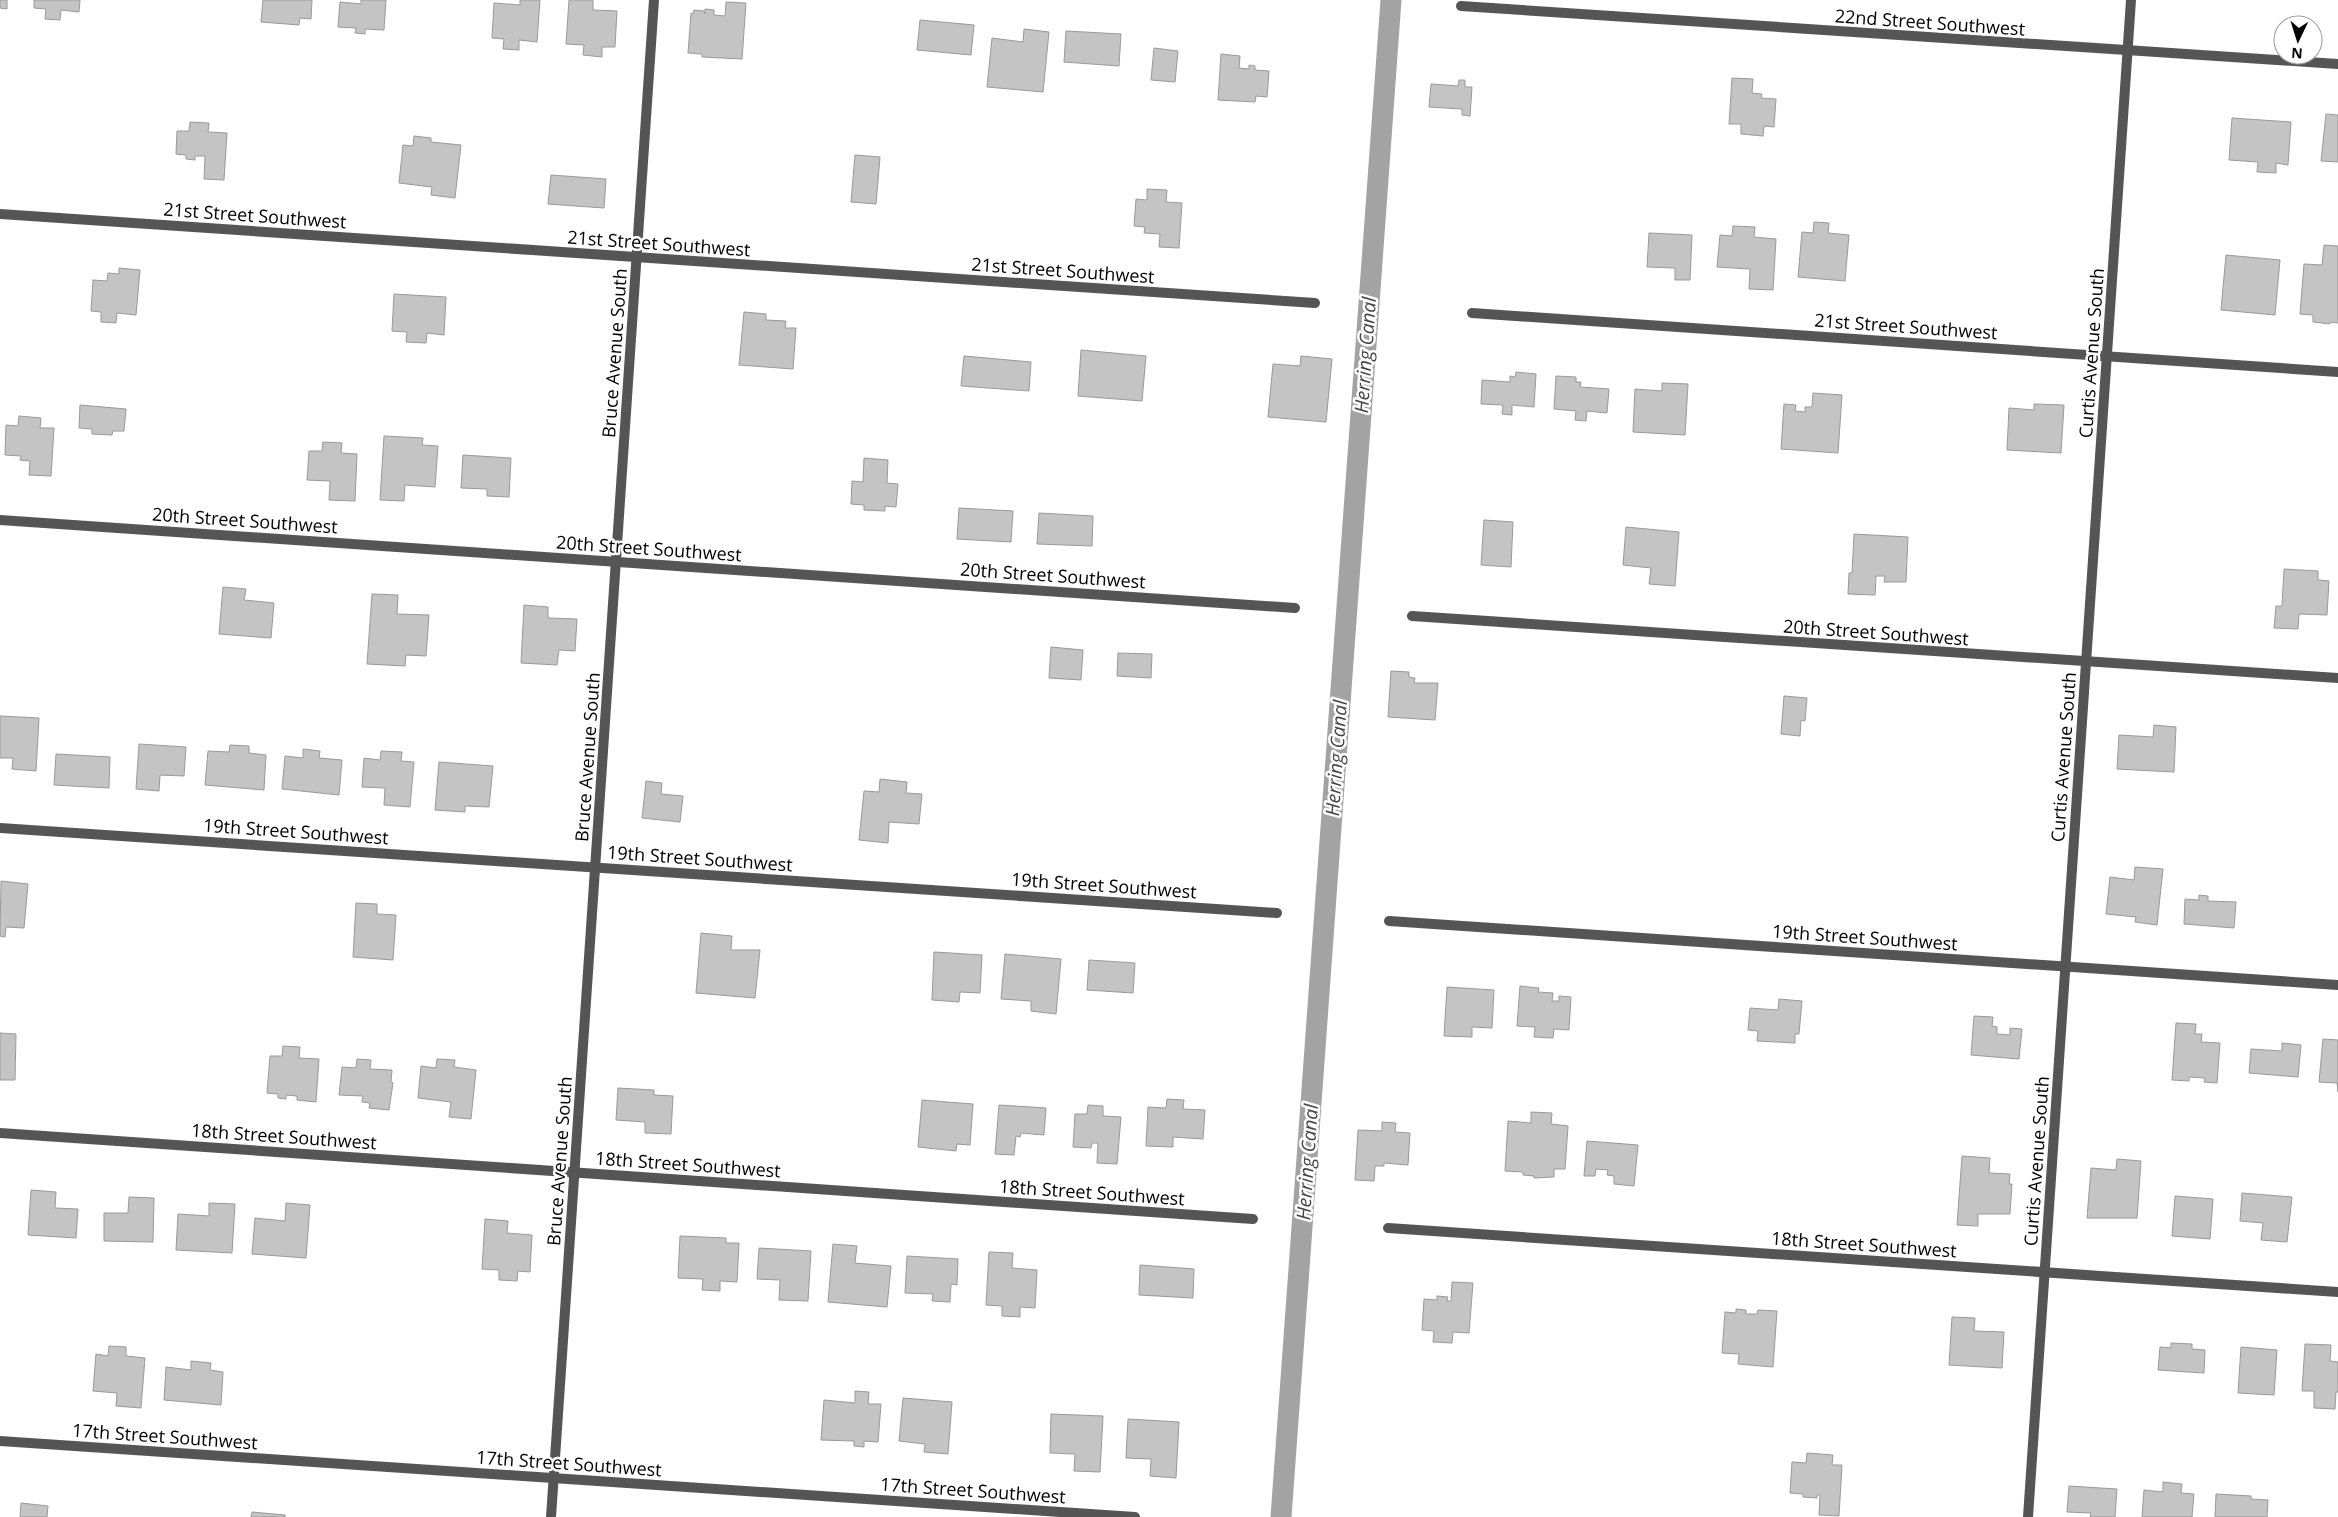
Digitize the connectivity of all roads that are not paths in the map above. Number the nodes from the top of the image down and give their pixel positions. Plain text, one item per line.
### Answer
1 (654, 0) edge
2 (2131, 0) edge
3 (1461, 6) dead end
4 (2128, 52) junction
5 (2338, 64) edge
6 (0, 214) edge
7 (636, 257) junction
8 (1315, 303) dead end
9 (1472, 313) dead end
10 (2107, 357) junction
11 (2338, 372) edge
12 (0, 520) edge
13 (617, 562) junction
14 (1295, 608) dead end
15 (1412, 616) dead end
16 (2086, 662) junction
17 (2338, 678) edge
18 (0, 828) edge
19 (596, 867) junction
20 (1277, 913) dead end
21 (1389, 921) dead end
22 (2066, 966) junction
23 (2338, 985) edge
24 (0, 1133) edge
25 (575, 1173) junction
26 (1253, 1219) dead end
27 (1388, 1228) dead end
28 (2044, 1272) junction
29 (2338, 1292) edge
30 (0, 1441) edge
31 (554, 1478) junction
32 (551, 1517) edge
33 (1136, 1517) edge
34 (2028, 1517) edge

1 - 7 street, Bruce Avenue South
2 - 4 street, Curtis Avenue South
3 - 4 street, 22nd Street Southwest
4 - 5 street, 22nd Street Southwest
4 - 10 street, Curtis Avenue South
6 - 7 street, 21st Street Southwest
7 - 8 street, 21st Street Southwest
7 - 13 street, Bruce Avenue South
9 - 10 street, 21st Street Southwest
10 - 11 street, 21st Street Southwest
10 - 16 street, Curtis Avenue South
12 - 13 street, 20th Street Southwest
13 - 14 street, 20th Street Southwest
13 - 19 street, Bruce Avenue South
15 - 16 street, 20th Street Southwest
16 - 17 street, 20th Street Southwest
16 - 22 street, Curtis Avenue South
18 - 19 street, 19th Street Southwest
19 - 20 street, 19th Street Southwest
19 - 25 street, Bruce Avenue South
21 - 22 street, 19th Street Southwest
22 - 23 street, 19th Street Southwest
22 - 28 street, Curtis Avenue South
24 - 25 street, 18th Street Southwest
25 - 26 street, 18th Street Southwest
25 - 31 street, Bruce Avenue South
27 - 28 street, 18th Street Southwest
28 - 29 street, 18th Street Southwest
28 - 34 street, Curtis Avenue South
30 - 31 street, 17th Street Southwest
31 - 32 street, Bruce Avenue South
31 - 33 street, 17th Street Southwest

